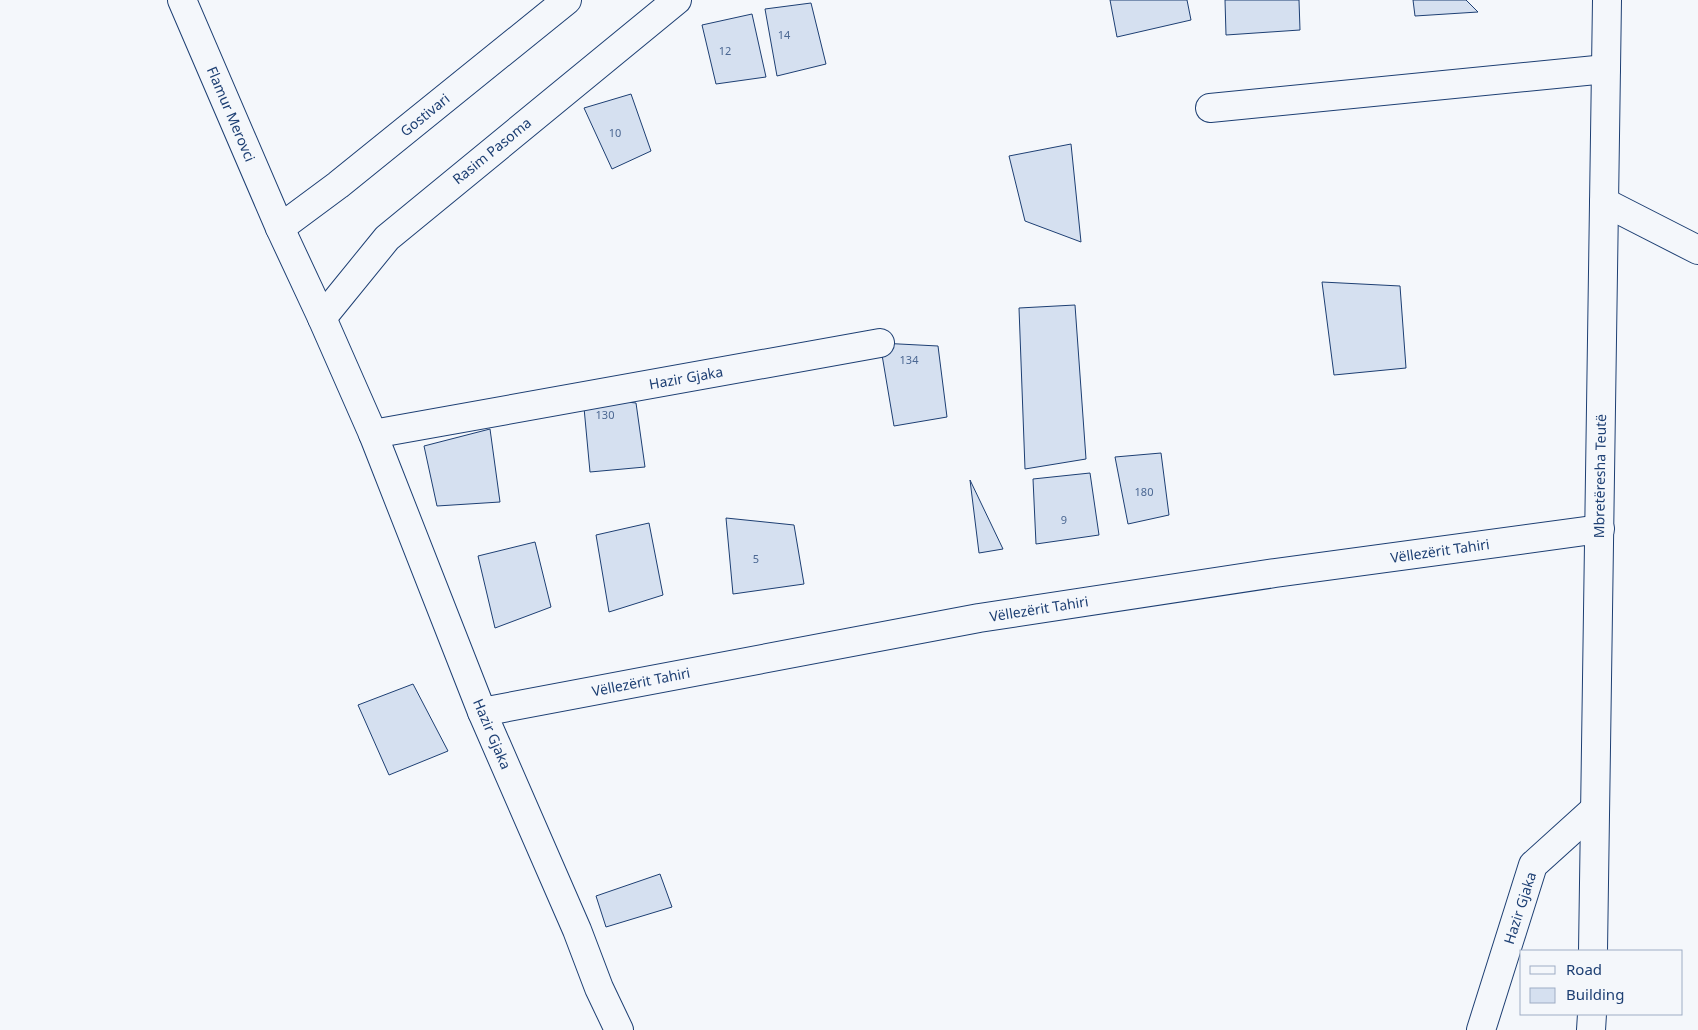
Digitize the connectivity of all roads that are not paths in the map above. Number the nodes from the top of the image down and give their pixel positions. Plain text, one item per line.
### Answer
1 (182, 0) edge
2 (567, 0) edge
3 (677, 0) edge
4 (1608, 0) edge
5 (1606, 69) junction
6 (1210, 108) dead end
7 (1604, 202) junction
8 (280, 228) junction
9 (1698, 250) edge
10 (322, 318) junction
11 (880, 343) dead end
12 (373, 434) junction
13 (1600, 528) junction
14 (482, 712) junction
15 (1595, 809) junction
16 (1593, 950) edge
17 (1592, 1015) edge
18 (619, 1030) edge
19 (1481, 1030) edge
20 (1592, 1030) edge

1 - 8 street, Flamur Merovci
2 - 8 street, Gostivari
3 - 10 street, Rasim Pasoma
4 - 5 street, Mbretëresha Teutë
5 - 6 street
5 - 7 street, Mbretëresha Teutë
7 - 9 street
7 - 13 street, Mbretëresha Teutë
8 - 10 street, Hazir Gjaka
10 - 12 street, Hazir Gjaka
11 - 12 street, Hazir Gjaka
12 - 14 street, Hazir Gjaka
13 - 14 street, Vëllezërit Tahiri
13 - 15 street, Mbretëresha Teutë
14 - 18 street, Hazir Gjaka
15 - 16 street, Mbretëresha Teutë
15 - 19 street, Hazir Gjaka
17 - 20 street

